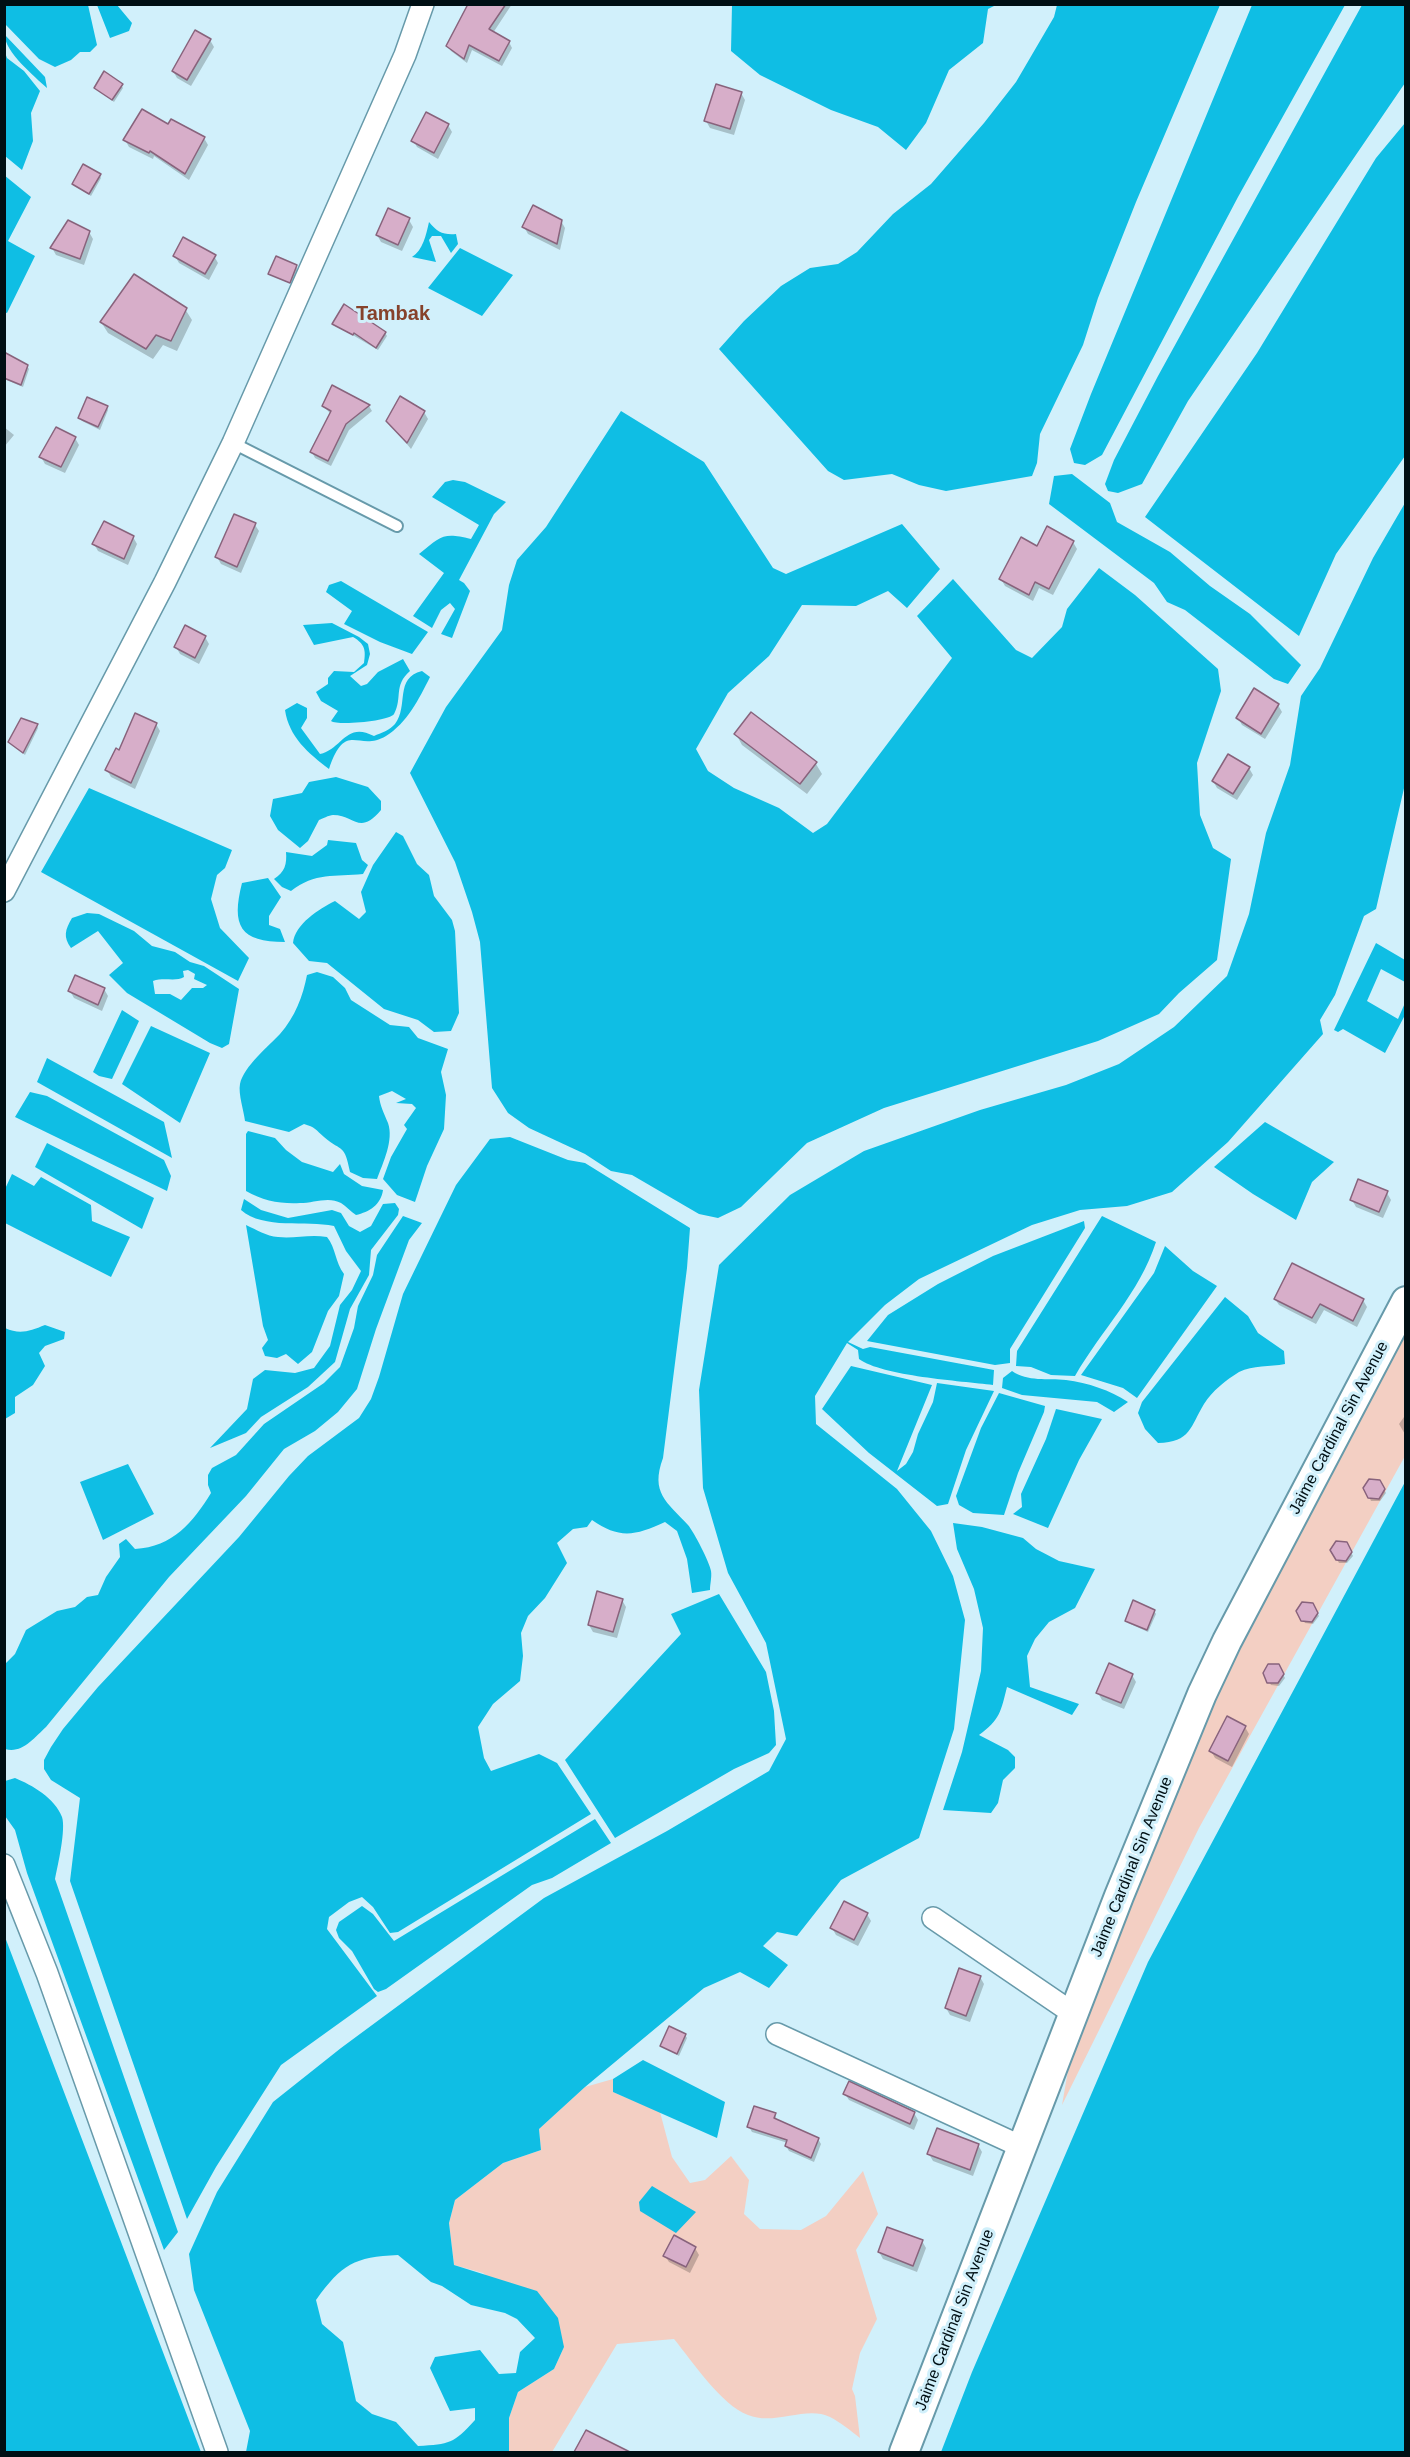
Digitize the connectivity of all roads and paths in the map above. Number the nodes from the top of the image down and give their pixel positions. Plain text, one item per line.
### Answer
1 (423, 4) edge
2 (232, 443) junction
3 (397, 526) dead end
4 (4, 891) edge
5 (1406, 1301) edge
6 (4, 1865) edge
7 (933, 1918) dead end
8 (1074, 2014) junction
9 (777, 2034) dead end
10 (1022, 2147) junction
11 (217, 2452) edge
12 (904, 2452) edge

1 - 2 street
2 - 3 lane
2 - 4 street
5 - 8 main road, Jaime Cardinal Sin Avenue
6 - 11 street
7 - 8 street
8 - 10 main road, Jaime Cardinal Sin Avenue
9 - 10 street
10 - 12 main road, Jaime Cardinal Sin Avenue

